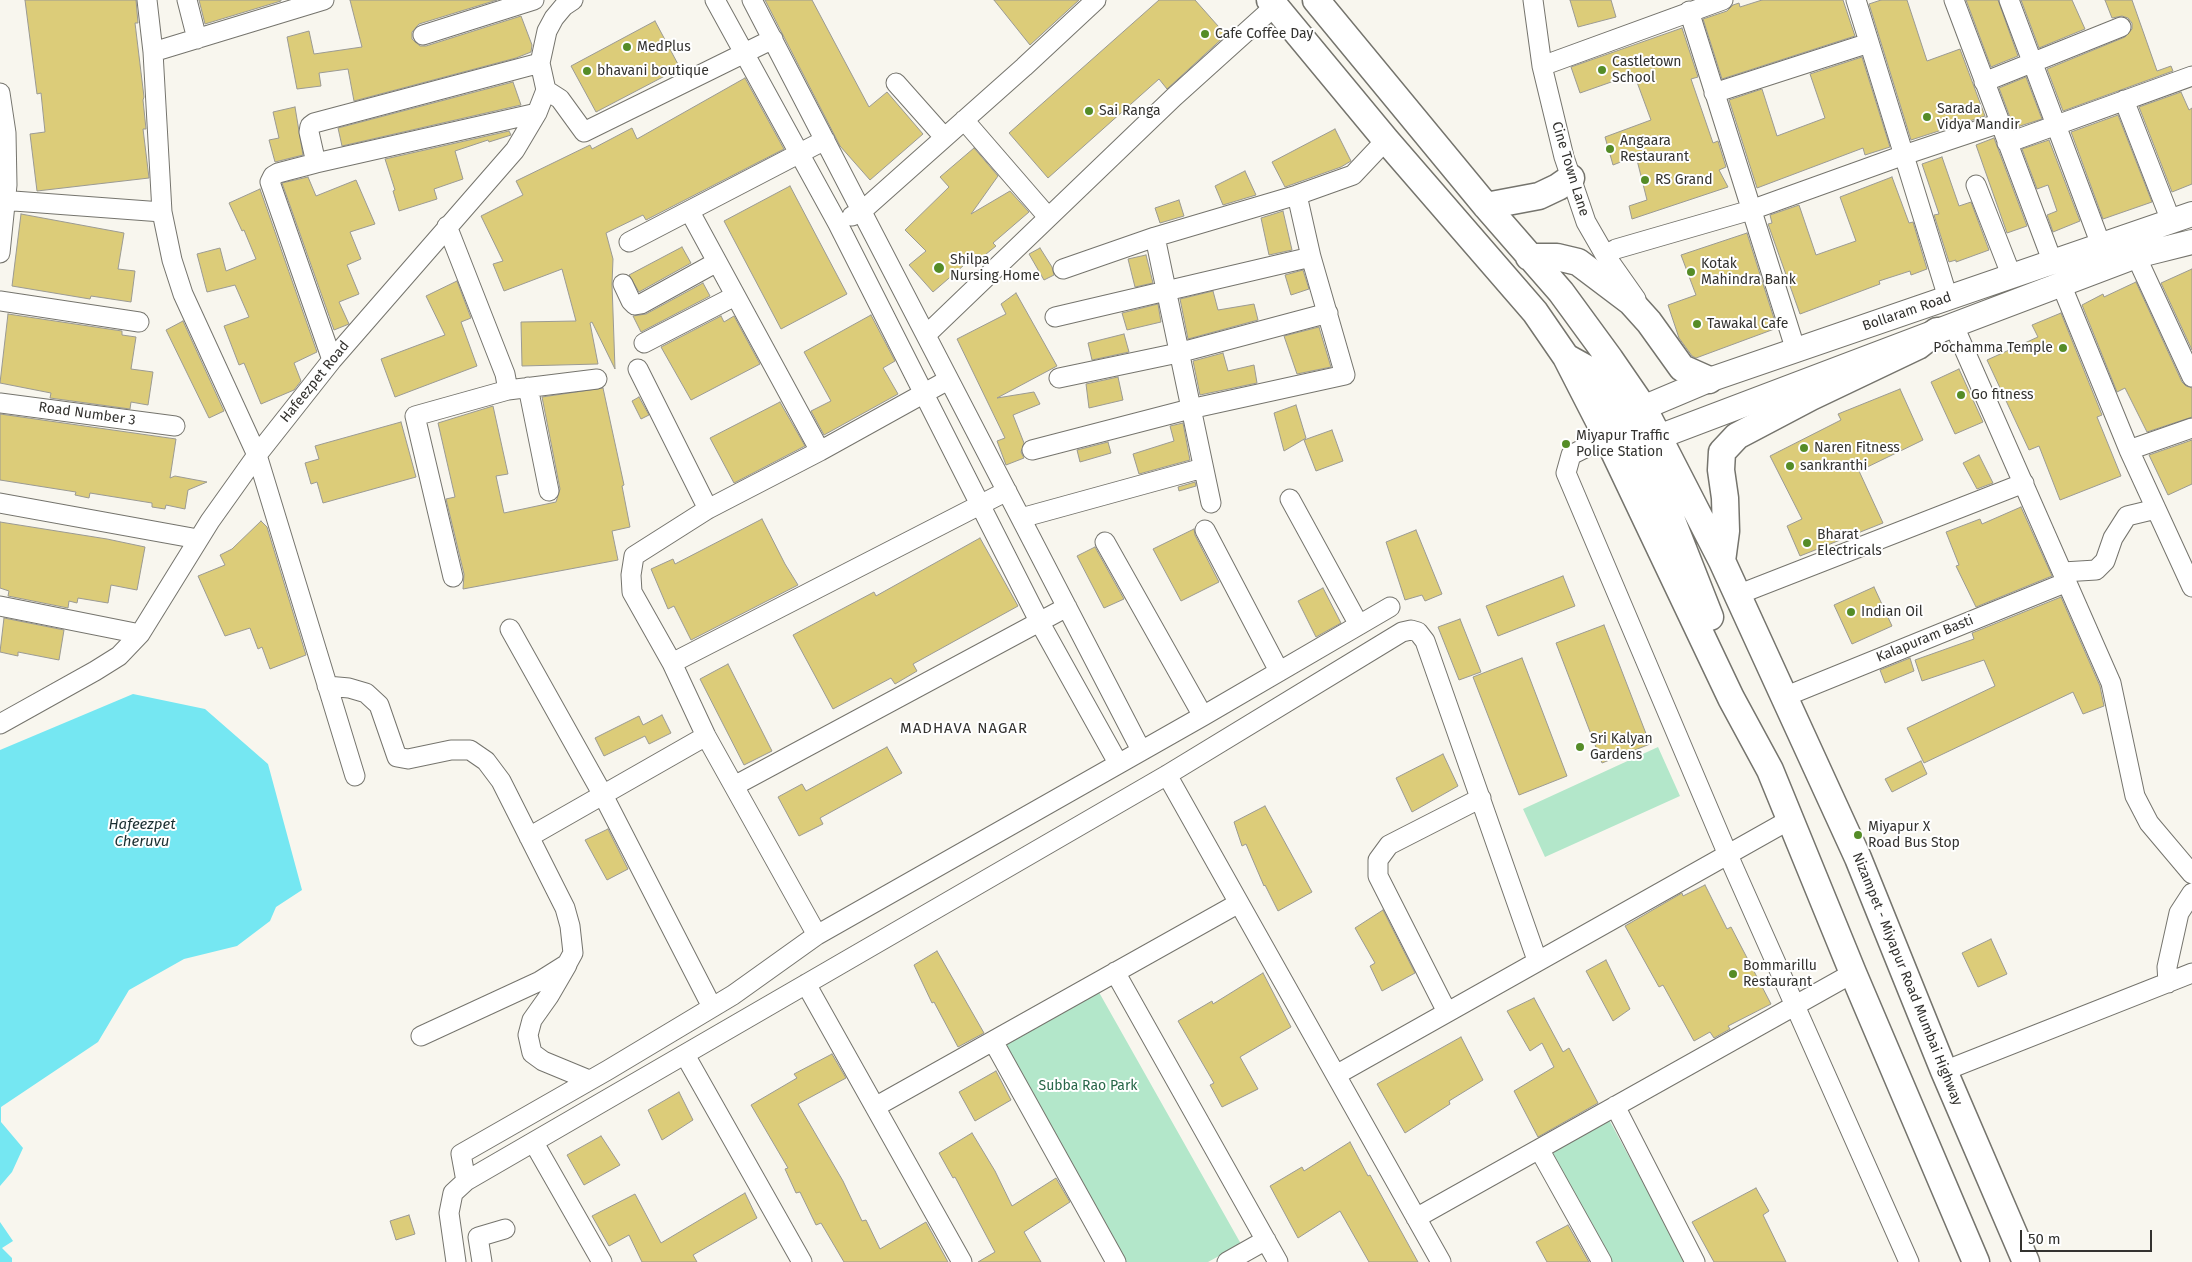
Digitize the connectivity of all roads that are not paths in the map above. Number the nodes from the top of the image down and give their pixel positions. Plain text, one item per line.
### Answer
1 (148, 0) edge
2 (187, 0) edge
3 (324, 0) edge
4 (534, 0) edge
5 (715, 0) edge
6 (752, 0) edge
7 (1096, 0) edge
8 (1316, 0) edge
9 (1533, 0) edge
10 (1723, 0) edge
11 (1856, 0) edge
12 (1954, 0) edge
13 (2009, 0) edge
14 (561, 2) edge
15 (1273, 3) edge
16 (1689, 11) junction
17 (2121, 27) dead end
18 (423, 35) dead end
19 (197, 39) junction
20 (773, 40) junction
21 (1869, 42) junction
22 (153, 52) junction
23 (746, 53) junction
24 (1361, 54) junction
25 (540, 63) junction
26 (2032, 63) junction
27 (1542, 66) junction
28 (1335, 78) junction
29 (2191, 80) edge
30 (1984, 82) junction
31 (896, 83) dead end
32 (1388, 86) junction
33 (546, 90) junction
34 (1714, 93) junction
35 (0, 98) edge
36 (2124, 100) junction
37 (1361, 109) junction
38 (537, 113) junction
39 (964, 120) junction
40 (2000, 123) junction
41 (2056, 125) junction
42 (944, 137) junction
43 (825, 140) junction
44 (1386, 140) junction
45 (2007, 143) junction
46 (798, 153) junction
47 (1904, 155) junction
48 (316, 163) junction
49 (1571, 178) junction
50 (1976, 186) dead end
51 (1296, 195) junction
52 (3, 200) edge
53 (1486, 206) junction
54 (1751, 210) junction
55 (862, 211) junction
56 (162, 212) junction
57 (690, 212) junction
58 (1048, 217) junction
59 (2181, 218) edge
60 (838, 224) junction
61 (447, 226) junction
62 (1154, 237) junction
63 (629, 242) dead end
64 (2192, 242) edge
65 (2101, 245) junction
66 (0, 253) edge
67 (1605, 255) junction
68 (2136, 256) junction
69 (1311, 257) junction
70 (1529, 257) junction
71 (717, 262) junction
72 (1063, 269) dead end
73 (2057, 273) junction
74 (2012, 277) junction
75 (622, 284) dead end
76 (1165, 291) junction
77 (735, 296) junction
78 (1948, 298) junction
79 (0, 301) edge
80 (1328, 313) junction
81 (1055, 317) dead end
82 (139, 322) dead end
83 (1649, 322) junction
84 (1945, 328) junction
85 (926, 335) junction
86 (644, 343) dead end
87 (1796, 351) junction
88 (1178, 354) junction
89 (1566, 357) junction
90 (332, 360) junction
91 (638, 369) dead end
92 (2192, 377) edge
93 (1059, 378) dead end
94 (597, 379) dead end
95 (948, 380) junction
96 (1709, 380) junction
97 (528, 387) junction
98 (508, 390) junction
99 (924, 394) junction
100 (0, 402) edge
101 (1190, 409) junction
102 (1634, 411) junction
103 (175, 426) dead end
104 (2192, 428) edge
105 (1607, 437) junction
106 (1648, 440) junction
107 (1032, 450) dead end
108 (2129, 450) junction
109 (820, 451) junction
110 (257, 455) junction
111 (1203, 468) junction
112 (2024, 483) junction
113 (549, 491) dead end
114 (1007, 492) junction
115 (1290, 499) dead end
116 (0, 503) edge
117 (1211, 503) dead end
118 (981, 506) junction
119 (708, 509) junction
120 (2156, 509) junction
121 (1021, 518) junction
122 (1205, 530) dead end
123 (198, 539) junction
124 (1105, 542) dead end
125 (1722, 561) junction
126 (453, 576) dead end
127 (2065, 577) junction
128 (2192, 587) edge
129 (1737, 595) junction
130 (0, 606) edge
131 (1067, 607) junction
132 (1390, 607) dead end
133 (1040, 623) junction
134 (510, 629) dead end
135 (1352, 629) junction
136 (140, 634) junction
137 (1355, 661) junction
138 (672, 663) junction
139 (1279, 671) junction
140 (327, 686) junction
141 (1784, 697) junction
142 (1731, 698) junction
143 (1203, 716) junction
144 (0, 724) edge
145 (706, 736) junction
146 (1141, 750) junction
147 (1118, 763) junction
148 (1166, 775) junction
149 (354, 776) dead end
150 (734, 786) junction
151 (603, 795) junction
152 (1481, 798) junction
153 (1791, 819) junction
154 (529, 837) junction
155 (1728, 855) junction
156 (2192, 874) edge
157 (2192, 893) edge
158 (1239, 903) junction
159 (817, 935) junction
160 (1537, 960) junction
161 (567, 964) junction
162 (1115, 972) junction
163 (1853, 972) junction
164 (2192, 973) edge
165 (2168, 983) junction
166 (806, 984) junction
167 (1795, 1005) junction
168 (712, 1007) junction
169 (1447, 1012) junction
170 (421, 1036) dead end
171 (664, 1036) junction
172 (993, 1041) junction
173 (682, 1057) junction
174 (1944, 1071) junction
175 (1336, 1075) junction
176 (589, 1080) junction
177 (1615, 1106) junction
178 (875, 1107) junction
179 (534, 1143) junction
180 (1539, 1149) junction
181 (466, 1181) junction
182 (1416, 1218) junction
183 (505, 1229) dead end
184 (1266, 1240) junction
185 (456, 1262) edge
186 (482, 1262) edge
187 (602, 1262) edge
188 (802, 1262) edge
189 (962, 1262) edge
190 (1116, 1262) edge
191 (1227, 1262) edge
192 (1278, 1262) edge
193 (1441, 1262) edge
194 (1602, 1262) edge
195 (1695, 1262) edge
196 (1909, 1262) edge
197 (1976, 1262) edge
198 (2026, 1262) edge

1 - 22 street
2 - 19 street
3 - 19 street
4 - 18 street
5 - 23 street
6 - 20 street
7 - 39 street
8 - 24 highway
9 - 27 street, Cine Town Lane
10 - 16 street
11 - 21 street
12 - 30 street
13 - 26 street
14 - 25 street
15 - 28 highway
15 - 58 street
16 - 27 street
16 - 34 street
17 - 26 street
19 - 22 street
20 - 23 street
20 - 43 street
21 - 34 street
21 - 47 street
22 - 56 street
23 - 33 street
23 - 46 street
24 - 28 highway
24 - 32 highway
25 - 33 street
25 - 48 street
26 - 30 street
26 - 41 street
27 - 49 street, Cine Town Lane
28 - 37 highway
29 - 36 street
30 - 40 street
31 - 42 street
32 - 37 highway
32 - 53 highway
33 - 38 street, Hafeezpet Road
34 - 54 street
35 - 52 street
36 - 41 street
36 - 59 street
37 - 44 highway
38 - 48 street
38 - 61 street, Hafeezpet Road
39 - 42 street
39 - 58 street
40 - 45 street
40 - 47 street
41 - 45 street
41 - 65 street
42 - 55 street
43 - 46 street
43 - 55 street
44 - 51 street
44 - 89 highway
45 - 73 street
46 - 57 street
46 - 60 street
47 - 54 street
47 - 78 street
48 - 90 street
49 - 53 highway
49 - 67 street, Cine Town Lane
50 - 74 street
51 - 62 street
51 - 69 street
52 - 56 street
52 - 66 street
53 - 70 highway
54 - 67 street
54 - 87 street
55 - 60 street
55 - 85 street
56 - 110 street
57 - 63 street
57 - 71 street
58 - 85 street
59 - 65 main road, Bollaram Road
60 - 99 street
61 - 90 street, Hafeezpet Road
61 - 98 street
62 - 72 street
62 - 76 street
64 - 68 main road, Bollaram Road
65 - 73 main road, Bollaram Road
67 - 83 street, Cine Town Lane
68 - 73 main road, Bollaram Road
68 - 92 street
69 - 76 street
69 - 80 street
70 - 83 highway
70 - 102 highway
71 - 75 street
71 - 77 street
73 - 74 main road, Bollaram Road
73 - 84 main road, Bollaram Road
73 - 108 street
74 - 78 main road, Bollaram Road
76 - 81 street
76 - 88 street
77 - 86 street
77 - 109 street
78 - 87 main road, Bollaram Road
79 - 82 street
80 - 88 street
80 - 101 street
83 - 96 highway
84 - 106 main road, Bollaram Road
84 - 112 street
84 - 125 highway
85 - 95 street
87 - 96 main road, Bollaram Road
88 - 93 street
88 - 101 street
89 - 102 highway
89 - 105 highway
90 - 110 street, Hafeezpet Road
91 - 119 street
94 - 97 street
95 - 99 street
95 - 114 street
96 - 102 main road, Bollaram Road
97 - 98 street
97 - 113 street
98 - 126 street
99 - 109 street
99 - 118 street
100 - 103 street, Road Number 3
101 - 107 street
101 - 111 street
102 - 106 highway
104 - 108 street
105 - 142 highway
105 - 155 street
106 - 125 highway, Nizampet - Miyapur Road Mumbai Highway
106 - 142 highway
108 - 120 street
109 - 119 street
110 - 123 street, Hafeezpet Road
110 - 140 street
111 - 117 street
111 - 121 street
112 - 127 street
112 - 129 street
114 - 118 street
114 - 121 street
115 - 135 street
116 - 123 street
118 - 133 street
118 - 138 street
119 - 138 street
120 - 127 street, Kalapuram Basti
120 - 128 street
121 - 131 street
122 - 139 street
123 - 136 street, Hafeezpet Road
124 - 143 street
125 - 129 highway, Nizampet - Miyapur Road Mumbai Highway
127 - 141 street, Kalapuram Basti
127 - 156 street
129 - 141 highway, Nizampet - Miyapur Road Mumbai Highway
130 - 136 street
131 - 133 street
131 - 146 street
132 - 135 street
133 - 147 street
133 - 150 street
134 - 151 street
135 - 137 street
135 - 139 street
136 - 144 street, Hafeezpet Road
137 - 148 street
137 - 152 street
138 - 145 street
139 - 143 street
140 - 149 street
140 - 154 street
141 - 174 highway, Nizampet - Miyapur Road Mumbai Highway
142 - 153 highway
143 - 146 street
145 - 150 street
145 - 151 street
146 - 147 street
147 - 159 street
148 - 158 street
148 - 166 street
150 - 159 street
151 - 154 street
151 - 168 street
152 - 160 street
152 - 169 street
153 - 155 street
153 - 163 highway
154 - 161 street
155 - 160 street
155 - 167 street
157 - 165 street
158 - 162 street
158 - 175 street
159 - 168 street
160 - 169 street
161 - 170 street
161 - 176 street
162 - 172 street
162 - 184 street
163 - 167 street
163 - 197 highway
164 - 165 street
165 - 174 street
166 - 173 street
166 - 178 street
167 - 177 street
167 - 196 street
168 - 171 street
169 - 175 street
171 - 173 street
171 - 176 street
172 - 178 street
172 - 190 street
173 - 179 street
173 - 188 street
174 - 198 highway, Nizampet - Miyapur Road Mumbai Highway
175 - 182 street
176 - 181 street
177 - 180 street
177 - 195 street
178 - 189 street
179 - 181 street
179 - 187 street
180 - 182 street
180 - 194 street
181 - 185 street
182 - 193 street
183 - 186 street
184 - 191 street
184 - 192 street

